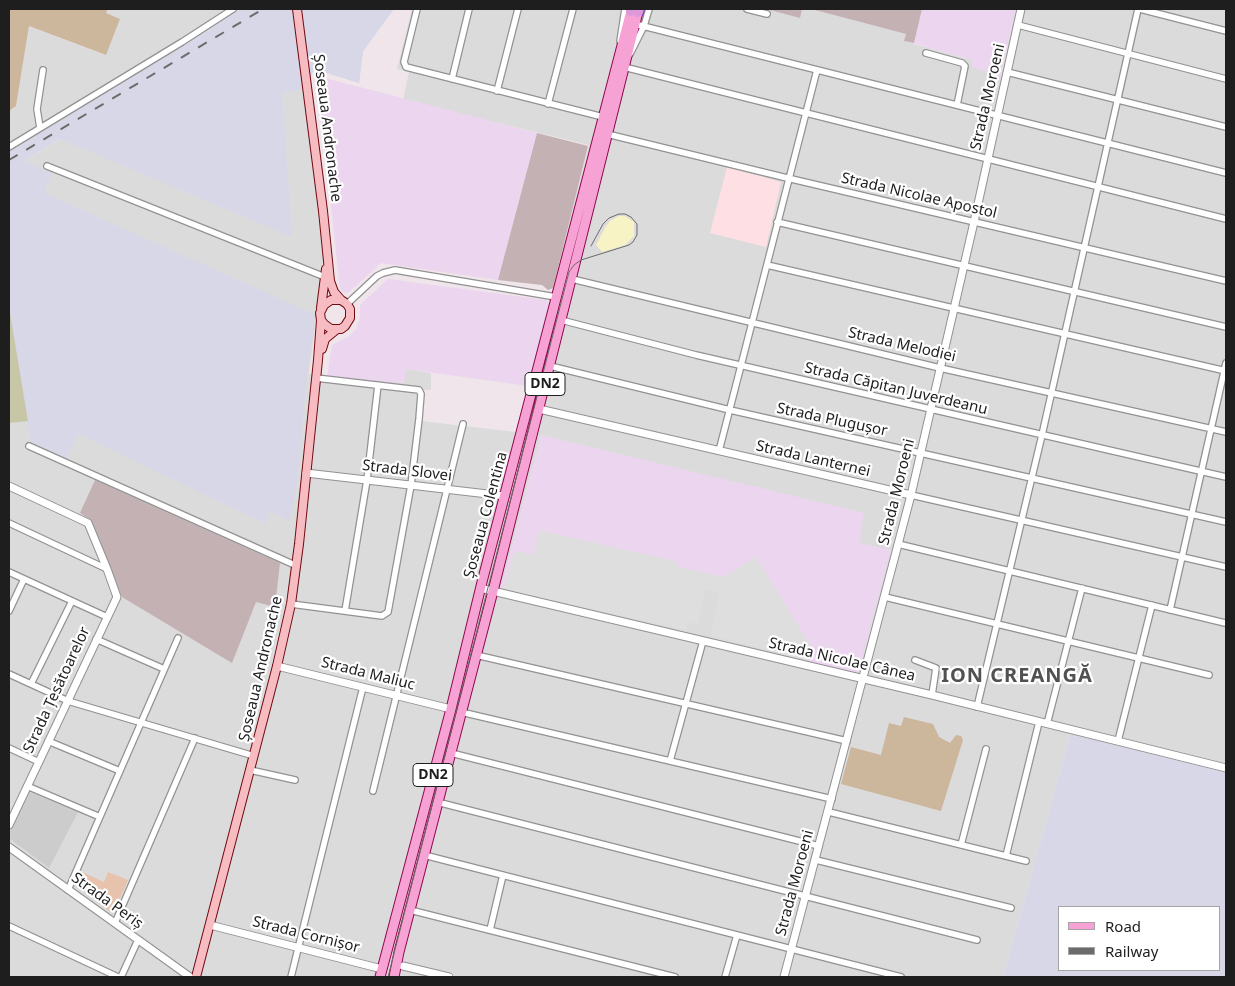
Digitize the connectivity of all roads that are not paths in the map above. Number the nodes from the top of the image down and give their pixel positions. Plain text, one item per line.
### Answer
1 (234, 9) edge
2 (297, 9) edge
3 (417, 9) edge
4 (469, 9) edge
5 (518, 9) edge
6 (573, 9) edge
7 (649, 9) edge
8 (747, 9) edge
9 (1021, 9) edge
10 (1139, 9) edge
11 (633, 10) edge
12 (767, 14) dead end
13 (640, 25) junction
14 (1018, 25) junction
15 (1226, 31) edge
16 (926, 53) dead end
17 (1128, 53) junction
18 (621, 63) junction
19 (43, 70) dead end
20 (817, 70) junction
21 (1007, 72) junction
22 (452, 79) junction
23 (1226, 79) edge
24 (497, 91) junction
25 (1118, 100) junction
26 (548, 104) junction
27 (957, 105) junction
28 (806, 112) junction
29 (998, 115) junction
30 (604, 117) junction
31 (1226, 127) edge
32 (40, 128) junction
33 (607, 134) junction
34 (1108, 143) junction
35 (9, 147) edge
36 (988, 158) junction
37 (47, 166) dead end
38 (1226, 174) edge
39 (788, 178) junction
40 (1098, 186) junction
41 (1226, 219) edge
42 (777, 222) junction
43 (974, 222) junction
44 (1084, 247) junction
45 (327, 250) junction
46 (766, 265) junction
47 (964, 266) junction
48 (325, 277) junction
49 (572, 278) junction
50 (1226, 281) edge
51 (1074, 291) junction
52 (556, 297) junction
53 (344, 302) junction
54 (321, 309) junction
55 (954, 309) junction
56 (321, 320) junction
57 (561, 320) junction
58 (752, 322) junction
59 (1226, 327) edge
60 (336, 330) junction
61 (1064, 334) junction
62 (318, 360) junction
63 (1226, 363) edge
64 (550, 366) junction
65 (741, 366) junction
66 (940, 368) junction
67 (1225, 371) edge
68 (316, 378) junction
69 (378, 385) junction
70 (1051, 392) junction
71 (539, 409) junction
72 (930, 409) junction
73 (730, 410) junction
74 (463, 424) dead end
75 (1212, 429) junction
76 (1226, 432) edge
77 (1042, 435) junction
78 (29, 446) dead end
79 (719, 451) junction
80 (920, 452) junction
81 (1202, 472) junction
82 (306, 473) junction
83 (1226, 477) edge
84 (1031, 478) junction
85 (368, 480) junction
86 (411, 485) junction
87 (9, 486) edge
88 (448, 489) junction
89 (910, 495) junction
90 (505, 496) junction
91 (1192, 514) junction
92 (1021, 520) junction
93 (1226, 522) edge
94 (9, 523) edge
95 (898, 544) junction
96 (1182, 557) junction
97 (297, 566) junction
98 (1226, 567) edge
99 (107, 569) junction
100 (1009, 571) junction
101 (9, 572) edge
102 (24, 579) junction
103 (480, 588) junction
104 (1082, 588) junction
105 (493, 591) junction
106 (885, 597) junction
107 (72, 600) junction
108 (291, 604) junction
109 (1152, 605) junction
110 (345, 610) junction
111 (1170, 610) junction
112 (9, 611) edge
113 (107, 617) junction
114 (1225, 623) edge
115 (997, 624) junction
116 (178, 638) dead end
117 (96, 640) junction
118 (703, 641) junction
119 (1068, 642) junction
120 (476, 655) junction
121 (1138, 658) junction
122 (915, 660) dead end
123 (278, 666) junction
124 (164, 669) junction
125 (9, 674) edge
126 (1209, 675) dead end
127 (862, 679) junction
128 (31, 684) junction
129 (363, 687) junction
130 (396, 695) junction
131 (932, 695) junction
132 (68, 701) junction
133 (686, 705) junction
134 (977, 707) junction
135 (451, 708) junction
136 (461, 712) junction
137 (141, 721) junction
138 (1039, 722) junction
139 (1047, 724) junction
140 (195, 738) junction
141 (48, 741) junction
142 (847, 741) junction
143 (1118, 741) junction
144 (9, 748) edge
145 (986, 749) dead end
146 (450, 753) junction
147 (254, 756) junction
148 (670, 761) junction
149 (39, 762) junction
150 (1226, 768) edge
151 (250, 770) junction
152 (120, 771) junction
153 (295, 780) dead end
154 (27, 786) junction
155 (373, 790) dead end
156 (832, 799) junction
157 (437, 802) junction
158 (828, 812) junction
159 (100, 817) junction
160 (9, 825) edge
161 (961, 845) junction
162 (819, 846) junction
163 (9, 847) edge
164 (424, 855) junction
165 (1006, 856) junction
166 (816, 860) junction
167 (1026, 861) dead end
168 (503, 875) junction
169 (68, 890) junction
170 (806, 897) junction
171 (1011, 908) dead end
172 (410, 910) junction
173 (115, 923) junction
174 (210, 925) junction
175 (9, 926) edge
176 (490, 930) junction
177 (737, 935) junction
178 (138, 940) junction
179 (977, 940) dead end
180 (299, 948) junction
181 (792, 949) junction
182 (382, 969) edge
183 (397, 970) edge
184 (119, 977) edge
185 (190, 977) edge
186 (196, 977) edge
187 (291, 977) edge
188 (449, 977) edge
189 (675, 977) edge
190 (725, 977) edge
191 (784, 977) edge
192 (901, 977) edge

1 - 32 street
2 - 45 main road, Șoseaua Andronache
3 - 22 street
4 - 22 street
5 - 24 street
6 - 26 street
7 - 13 street, Șoseaua Colentina
8 - 12 street
9 - 14 street, Strada Moroeni
10 - 15 street
10 - 17 street
11 - 13 main road, Șoseaua Colentina / DN2
11 - 18 main road, Șoseaua Colentina / DN2
13 - 18 main road, Șoseaua Colentina / DN2
13 - 20 street
14 - 17 street
14 - 21 street, Strada Moroeni
16 - 27 street
17 - 23 street
17 - 25 street
18 - 28 street
18 - 30 main road, Șoseaua Colentina / DN2
18 - 33 main road, Șoseaua Colentina / DN2
19 - 32 street
20 - 27 street
20 - 28 street
21 - 25 street
21 - 29 street, Strada Moroeni
22 - 24 street
24 - 26 street
25 - 31 street
25 - 34 street
26 - 30 street
27 - 29 street
28 - 36 street
28 - 39 street
29 - 34 street
29 - 36 street, Strada Moroeni
30 - 52 main road, Șoseaua Colentina / DN2
32 - 35 street
33 - 39 street, Strada Nicolae Apostol
33 - 49 main road, Șoseaua Colentina / DN2
34 - 38 street
34 - 40 street
36 - 40 street
36 - 43 street, Strada Moroeni
37 - 48 street
39 - 42 street
39 - 43 street, Strada Nicolae Apostol
40 - 41 street
40 - 44 street
42 - 46 street
42 - 47 street
43 - 44 street, Strada Nicolae Apostol
43 - 47 street, Strada Moroeni
44 - 50 street, Strada Nicolae Apostol
44 - 51 street
45 - 48 main road, Șoseaua Andronache
45 - 53 main road, Șoseaua Andronache
46 - 55 street
46 - 58 street
47 - 51 street
47 - 55 street, Strada Moroeni
48 - 54 main road, Șoseaua Andronache
49 - 57 main road, Șoseaua Colentina / DN2
49 - 58 street, Strada Melodiei
51 - 59 street
51 - 61 street
52 - 53 street
52 - 90 main road, Șoseaua Colentina / DN2
53 - 54 main road
53 - 60 main road
54 - 56 main road
55 - 61 street
55 - 66 street, Strada Moroeni
56 - 60 main road
56 - 62 main road, Șoseaua Andronache
57 - 64 main road, Șoseaua Colentina / DN2
57 - 65 street, Strada Căpitan Juverdeanu
58 - 65 street
58 - 66 street, Strada Melodiei
60 - 62 main road, Șoseaua Andronache
61 - 67 street
61 - 70 street
62 - 68 main road, Șoseaua Andronache
63 - 67 street
64 - 71 main road, Șoseaua Colentina / DN2
64 - 73 street, Strada Plugușor
65 - 72 street, Strada Căpitan Juverdeanu
65 - 73 street
66 - 70 street, Strada Melodiei
66 - 72 street, Strada Moroeni
67 - 75 street
68 - 69 street
68 - 82 main road, Șoseaua Andronache
69 - 85 street
69 - 86 street
70 - 75 street, Strada Melodiei
70 - 77 street
71 - 79 street, Strada Lanternei
71 - 105 main road, Șoseaua Colentina / DN2
72 - 77 street, Strada Căpitan Juverdeanu
72 - 80 street, Strada Moroeni
73 - 79 street
73 - 80 street, Strada Plugușor
74 - 88 street
75 - 76 street, Strada Melodiei
75 - 81 street
77 - 81 street, Strada Căpitan Juverdeanu
77 - 84 street
78 - 97 street
79 - 89 street, Strada Lanternei
80 - 84 street, Strada Plugușor
80 - 89 street, Strada Moroeni
81 - 83 street, Strada Căpitan Juverdeanu
81 - 91 street
82 - 85 street, Strada Slovei
82 - 97 main road, Șoseaua Andronache
84 - 91 street, Strada Plugușor
84 - 92 street
85 - 86 street, Strada Slovei
85 - 110 street
86 - 88 street, Strada Slovei
86 - 110 street
87 - 99 street
88 - 90 street, Strada Slovei
88 - 130 street
89 - 92 street, Strada Lanternei
89 - 95 street, Strada Moroeni
90 - 103 main road, Șoseaua Colentina / DN2
91 - 93 street, Strada Plugușor
91 - 96 street
92 - 96 street, Strada Lanternei
92 - 100 street
94 - 99 street
95 - 100 street
95 - 106 street, Strada Moroeni
96 - 98 street, Strada Lanternei
96 - 111 street
97 - 108 main road, Șoseaua Andronache
99 - 113 street, Strada Țesătoarelor
100 - 104 street
100 - 115 street
101 - 102 street
102 - 107 street
102 - 112 street
103 - 105 street, Strada Nicolae Cânea
103 - 135 main road, Șoseaua Colentina / DN2
104 - 109 street
104 - 119 street
105 - 118 street, Strada Nicolae Cânea
105 - 120 main road, Șoseaua Colentina / DN2
106 - 115 street
106 - 127 street, Strada Moroeni
107 - 113 street
107 - 128 street
108 - 110 street
108 - 123 main road, Șoseaua Andronache
109 - 111 street
109 - 121 street
111 - 114 street
113 - 117 street, Strada Țesătoarelor
115 - 119 street
115 - 134 street
116 - 124 street
117 - 124 street
117 - 132 street, Strada Țesătoarelor
118 - 127 street, Strada Nicolae Cânea
118 - 133 street
119 - 121 street
119 - 139 street
120 - 133 street
120 - 136 main road, Șoseaua Colentina / DN2
121 - 126 street
121 - 143 street
122 - 131 street
123 - 129 street, Strada Maliuc
123 - 147 main road, Șoseaua Andronache
124 - 137 street
125 - 128 street
127 - 131 street, Strada Nicolae Cânea
127 - 142 street, Strada Moroeni
128 - 132 street
129 - 130 street, Strada Maliuc
129 - 180 street
130 - 135 street, Strada Maliuc
130 - 155 street
131 - 134 street, Strada Nicolae Cânea
132 - 137 street
132 - 141 street, Strada Țesătoarelor
133 - 142 street
133 - 148 street
134 - 138 street, Strada Nicolae Cânea
135 - 182 main road, Șoseaua Colentina / DN2
136 - 146 main road, Șoseaua Colentina / DN2
136 - 148 street
137 - 140 street
137 - 152 street
138 - 139 street, Strada Nicolae Cânea
138 - 165 street
139 - 143 street, Strada Nicolae Cânea
140 - 147 street
140 - 173 street
141 - 149 street, Strada Țesătoarelor
141 - 152 street
142 - 156 street, Strada Moroeni
143 - 150 street, Strada Nicolae Cânea
144 - 149 street
145 - 161 street
146 - 157 main road, Șoseaua Colentina / DN2
146 - 162 street
147 - 151 main road, Șoseaua Andronache
148 - 156 street
149 - 154 street, Strada Țesătoarelor
151 - 153 street
151 - 174 main road, Șoseaua Andronache
152 - 159 street
154 - 159 street
154 - 160 street, Strada Țesătoarelor
156 - 158 street, Strada Moroeni
157 - 164 main road, Șoseaua Colentina / DN2
157 - 170 street
158 - 161 street
158 - 162 street, Strada Moroeni
159 - 169 street
161 - 165 street
162 - 166 street, Strada Moroeni
163 - 169 street, Strada Periș
164 - 168 street
164 - 172 main road, Șoseaua Colentina / DN2
165 - 167 street
166 - 170 street, Strada Moroeni
166 - 171 street
168 - 176 street
168 - 177 street
169 - 173 street, Strada Periș
170 - 179 street
170 - 181 street, Strada Moroeni
172 - 176 street
172 - 183 main road, Șoseaua Colentina / DN2
173 - 178 street, Strada Periș
174 - 180 street, Strada Cornișor
174 - 186 main road, Șoseaua Andronache
175 - 184 street
176 - 189 street
177 - 181 street
177 - 190 street
178 - 184 street
178 - 185 street, Strada Periș
180 - 182 street, Strada Cornișor
180 - 187 street
181 - 191 street, Strada Moroeni
181 - 192 street
182 - 183 street, Strada Cornișor
183 - 188 street

